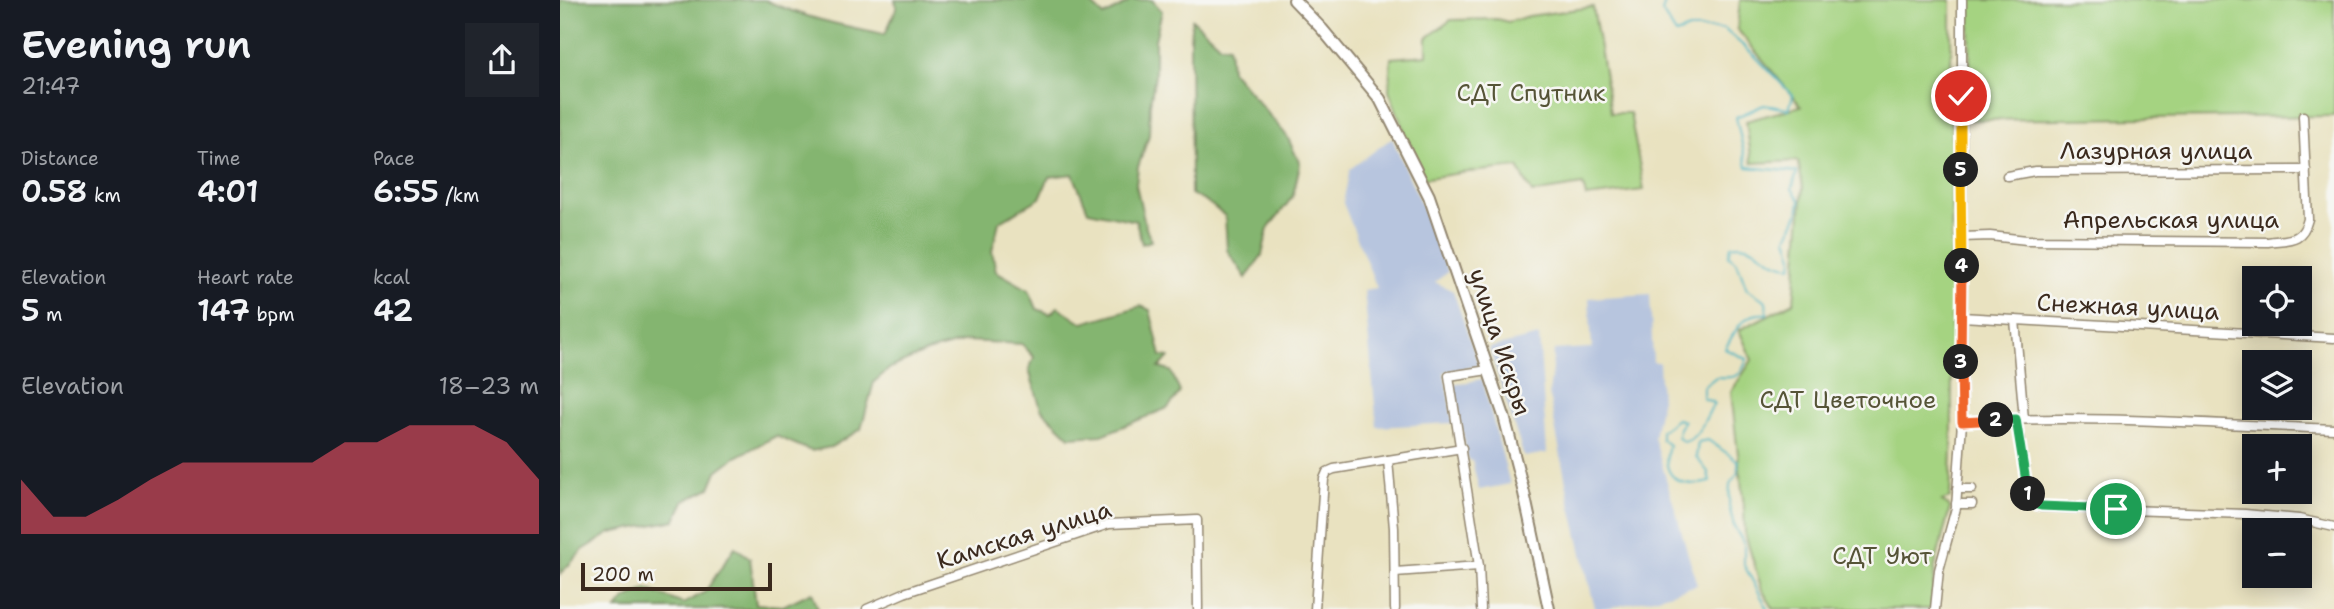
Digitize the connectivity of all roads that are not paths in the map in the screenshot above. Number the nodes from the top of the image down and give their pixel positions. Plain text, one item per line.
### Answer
1 (1294, 0) edge
2 (1962, 0) edge
3 (2303, 116) dead end
4 (2306, 170) junction
5 (2007, 176) dead end
6 (1962, 237) junction
7 (1961, 317) junction
8 (2015, 320) junction
9 (2334, 338) edge
10 (1488, 370) junction
11 (2020, 419) junction
12 (1962, 422) junction
13 (2334, 429) edge
14 (1462, 449) junction
15 (1388, 460) junction
16 (1957, 489) junction
17 (1972, 489) dead end
18 (1956, 504) junction
19 (1972, 504) dead end
20 (2334, 527) edge
21 (1479, 566) junction
22 (1395, 572) junction
23 (867, 609) edge
24 (1198, 609) edge
25 (1315, 609) edge
26 (1395, 609) edge
27 (1481, 609) edge
28 (1549, 609) edge
29 (1936, 609) edge

1 - 10 main road, улица Искры
2 - 6 street
3 - 4 street, Апрельская улица
4 - 5 street, Лазурная улица
4 - 6 street, Апрельская улица
6 - 7 street
7 - 8 street, Снежная улица
7 - 12 street
8 - 9 street, Снежная улица
8 - 11 street
10 - 14 street
10 - 28 main road, улица Искры
11 - 12 street
11 - 13 street
11 - 20 street
12 - 16 street
14 - 15 street
14 - 21 street
15 - 22 street
15 - 25 street
16 - 17 street
16 - 18 street
18 - 19 street
18 - 29 street
21 - 22 street
21 - 27 street
22 - 26 street
23 - 24 street, Камская улица

